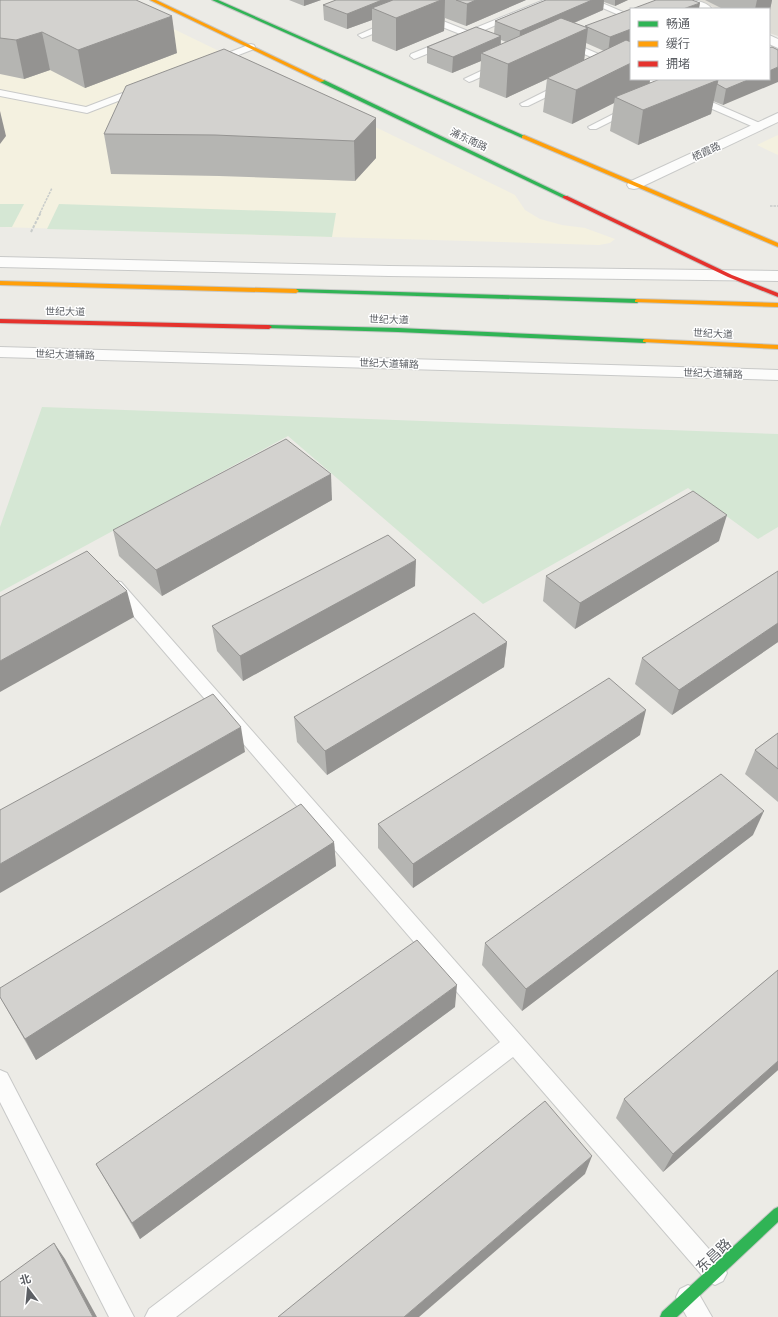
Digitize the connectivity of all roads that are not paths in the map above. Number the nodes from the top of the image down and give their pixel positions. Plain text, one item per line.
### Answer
1 (152, 0) edge
2 (214, 0) edge
3 (551, 0) edge
4 (588, 0) edge
5 (687, 0) edge
6 (431, 8) dead end
7 (704, 8) edge
8 (628, 14) edge
9 (403, 19) edge
10 (599, 25) edge
11 (469, 34) junction
12 (362, 35) dead end
13 (572, 35) edge
14 (489, 42) edge
15 (251, 48) junction
16 (414, 56) dead end
17 (625, 57) edge
18 (508, 62) edge
19 (612, 62) junction
20 (204, 65) edge
21 (597, 69) edge
22 (630, 70) edge
23 (469, 79) dead end
24 (576, 80) edge
25 (653, 80) edge
26 (683, 84) edge
27 (153, 85) edge
28 (672, 88) junction
29 (0, 93) edge
30 (658, 95) edge
31 (643, 102) edge
32 (525, 104) dead end
33 (778, 117) edge
34 (759, 126) junction
35 (593, 127) dead end
36 (634, 185) junction
37 (778, 246) edge
38 (0, 262) edge
39 (730, 276) junction
40 (778, 276) edge
41 (0, 283) edge
42 (778, 284) edge
43 (778, 295) edge
44 (778, 305) edge
45 (0, 321) edge
46 (778, 347) edge
47 (0, 352) edge
48 (778, 374) edge
49 (102, 570) edge
50 (515, 1043) junction
51 (0, 1080) edge
52 (778, 1213) edge
53 (715, 1273) junction
54 (688, 1297) junction
55 (122, 1317) edge
56 (157, 1317) edge
57 (667, 1317) edge
58 (700, 1317) edge

1 - 15 main road, 浦东南路
2 - 36 main road, 浦东南路
3 - 11 lane
4 - 8 lane
5 - 7 street
6 - 11 lane
8 - 10 lane
9 - 12 lane
11 - 14 lane
11 - 16 lane
13 - 19 lane
15 - 20 lane
15 - 39 main road, 浦东南路
17 - 19 lane
18 - 23 lane
19 - 21 lane
19 - 22 lane
24 - 32 lane
25 - 28 lane
26 - 28 lane
27 - 29 lane
28 - 30 lane
28 - 34 lane
31 - 35 lane
33 - 34 street, 栖霞路
34 - 36 street, 栖霞路
36 - 37 main road, 浦东南路
38 - 39 street
39 - 40 street
39 - 42 street
39 - 43 main road, 浦东南路
41 - 44 main road
45 - 46 main road, 世纪大道
47 - 48 street, 世纪大道辅路
49 - 50 lane
50 - 53 lane
50 - 56 lane
51 - 55 lane
52 - 53 main road, 东昌路
53 - 54 main road, 东昌路
54 - 57 main road, 东昌路
54 - 58 lane

